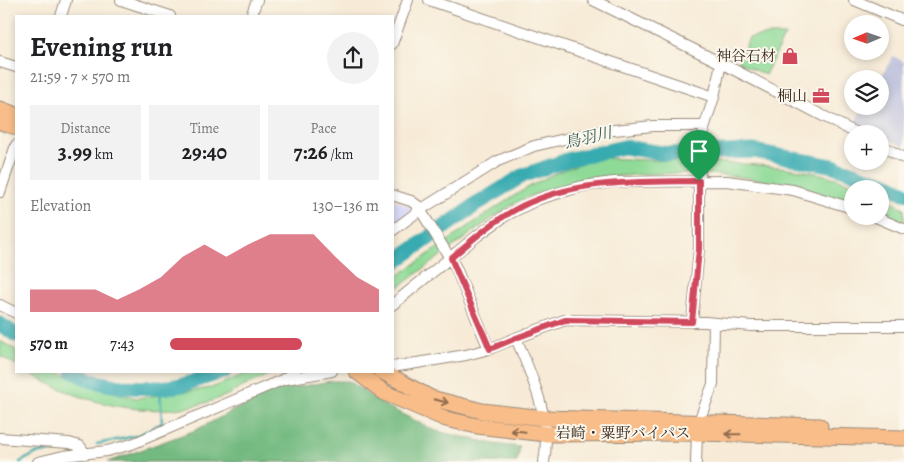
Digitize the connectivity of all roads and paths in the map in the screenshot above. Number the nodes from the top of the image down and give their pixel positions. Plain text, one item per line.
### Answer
1 (66, 0) edge
2 (121, 0) edge
3 (257, 0) edge
4 (408, 0) edge
5 (428, 0) edge
6 (593, 0) edge
7 (854, 0) edge
8 (61, 15) edge
9 (167, 15) edge
10 (251, 15) edge
11 (904, 21) edge
12 (394, 38) edge
13 (0, 62) edge
14 (721, 63) junction
15 (15, 67) edge
16 (714, 97) junction
17 (0, 109) edge
18 (15, 115) edge
19 (0, 122) edge
20 (15, 127) edge
21 (705, 127) junction
22 (844, 127) edge
23 (15, 149) edge
24 (889, 150) edge
25 (904, 158) edge
26 (8, 167) edge
27 (699, 180) junction
28 (0, 192) edge
29 (394, 196) edge
30 (844, 206) edge
31 (421, 211) junction
32 (889, 223) edge
33 (394, 230) edge
34 (904, 230) edge
35 (450, 257) junction
36 (394, 303) edge
37 (0, 305) edge
38 (15, 312) edge
39 (692, 322) junction
40 (714, 323) junction
41 (904, 326) edge
42 (516, 338) junction
43 (490, 349) junction
44 (292, 373) edge
45 (321, 373) edge
46 (359, 373) edge
47 (395, 374) edge
48 (282, 380) junction
49 (544, 418) junction
50 (698, 427) junction
51 (904, 428) edge
52 (546, 434) junction
53 (0, 438) edge
54 (904, 438) edge
55 (84, 454) junction
56 (38, 462) edge
57 (544, 462) edge
58 (696, 462) edge

1 - 8 street
2 - 9 street
3 - 10 street
4 - 12 street
5 - 16 street
6 - 14 street
7 - 11 street
13 - 15 street
14 - 16 street
14 - 22 street
16 - 21 street
17 - 18 highway
19 - 20 highway
21 - 27 street
21 - 31 street
23 - 26 street
24 - 25 street
26 - 28 street
27 - 30 street
27 - 35 street
27 - 39 street
29 - 31 street
31 - 33 street
31 - 35 street
32 - 34 street
35 - 36 street
35 - 43 street
37 - 38 street
39 - 40 street
39 - 42 street
40 - 41 street
40 - 50 street
42 - 43 street
42 - 49 street
43 - 47 street
44 - 48 street
45 - 48 street
52 -> 46 highway, 岩崎・粟野バイパス
47 -> 49 highway, 岩崎・粟野バイパス
48 - 55 street
49 - 50 highway, 岩崎・粟野バイパス
49 - 52 street
50 - 51 highway, 岩崎・粟野バイパス
50 - 52 highway, 岩崎・粟野バイパス
54 -> 50 highway, 岩崎・粟野バイパス
50 - 58 street
52 - 57 street
53 - 55 street
55 - 56 street

